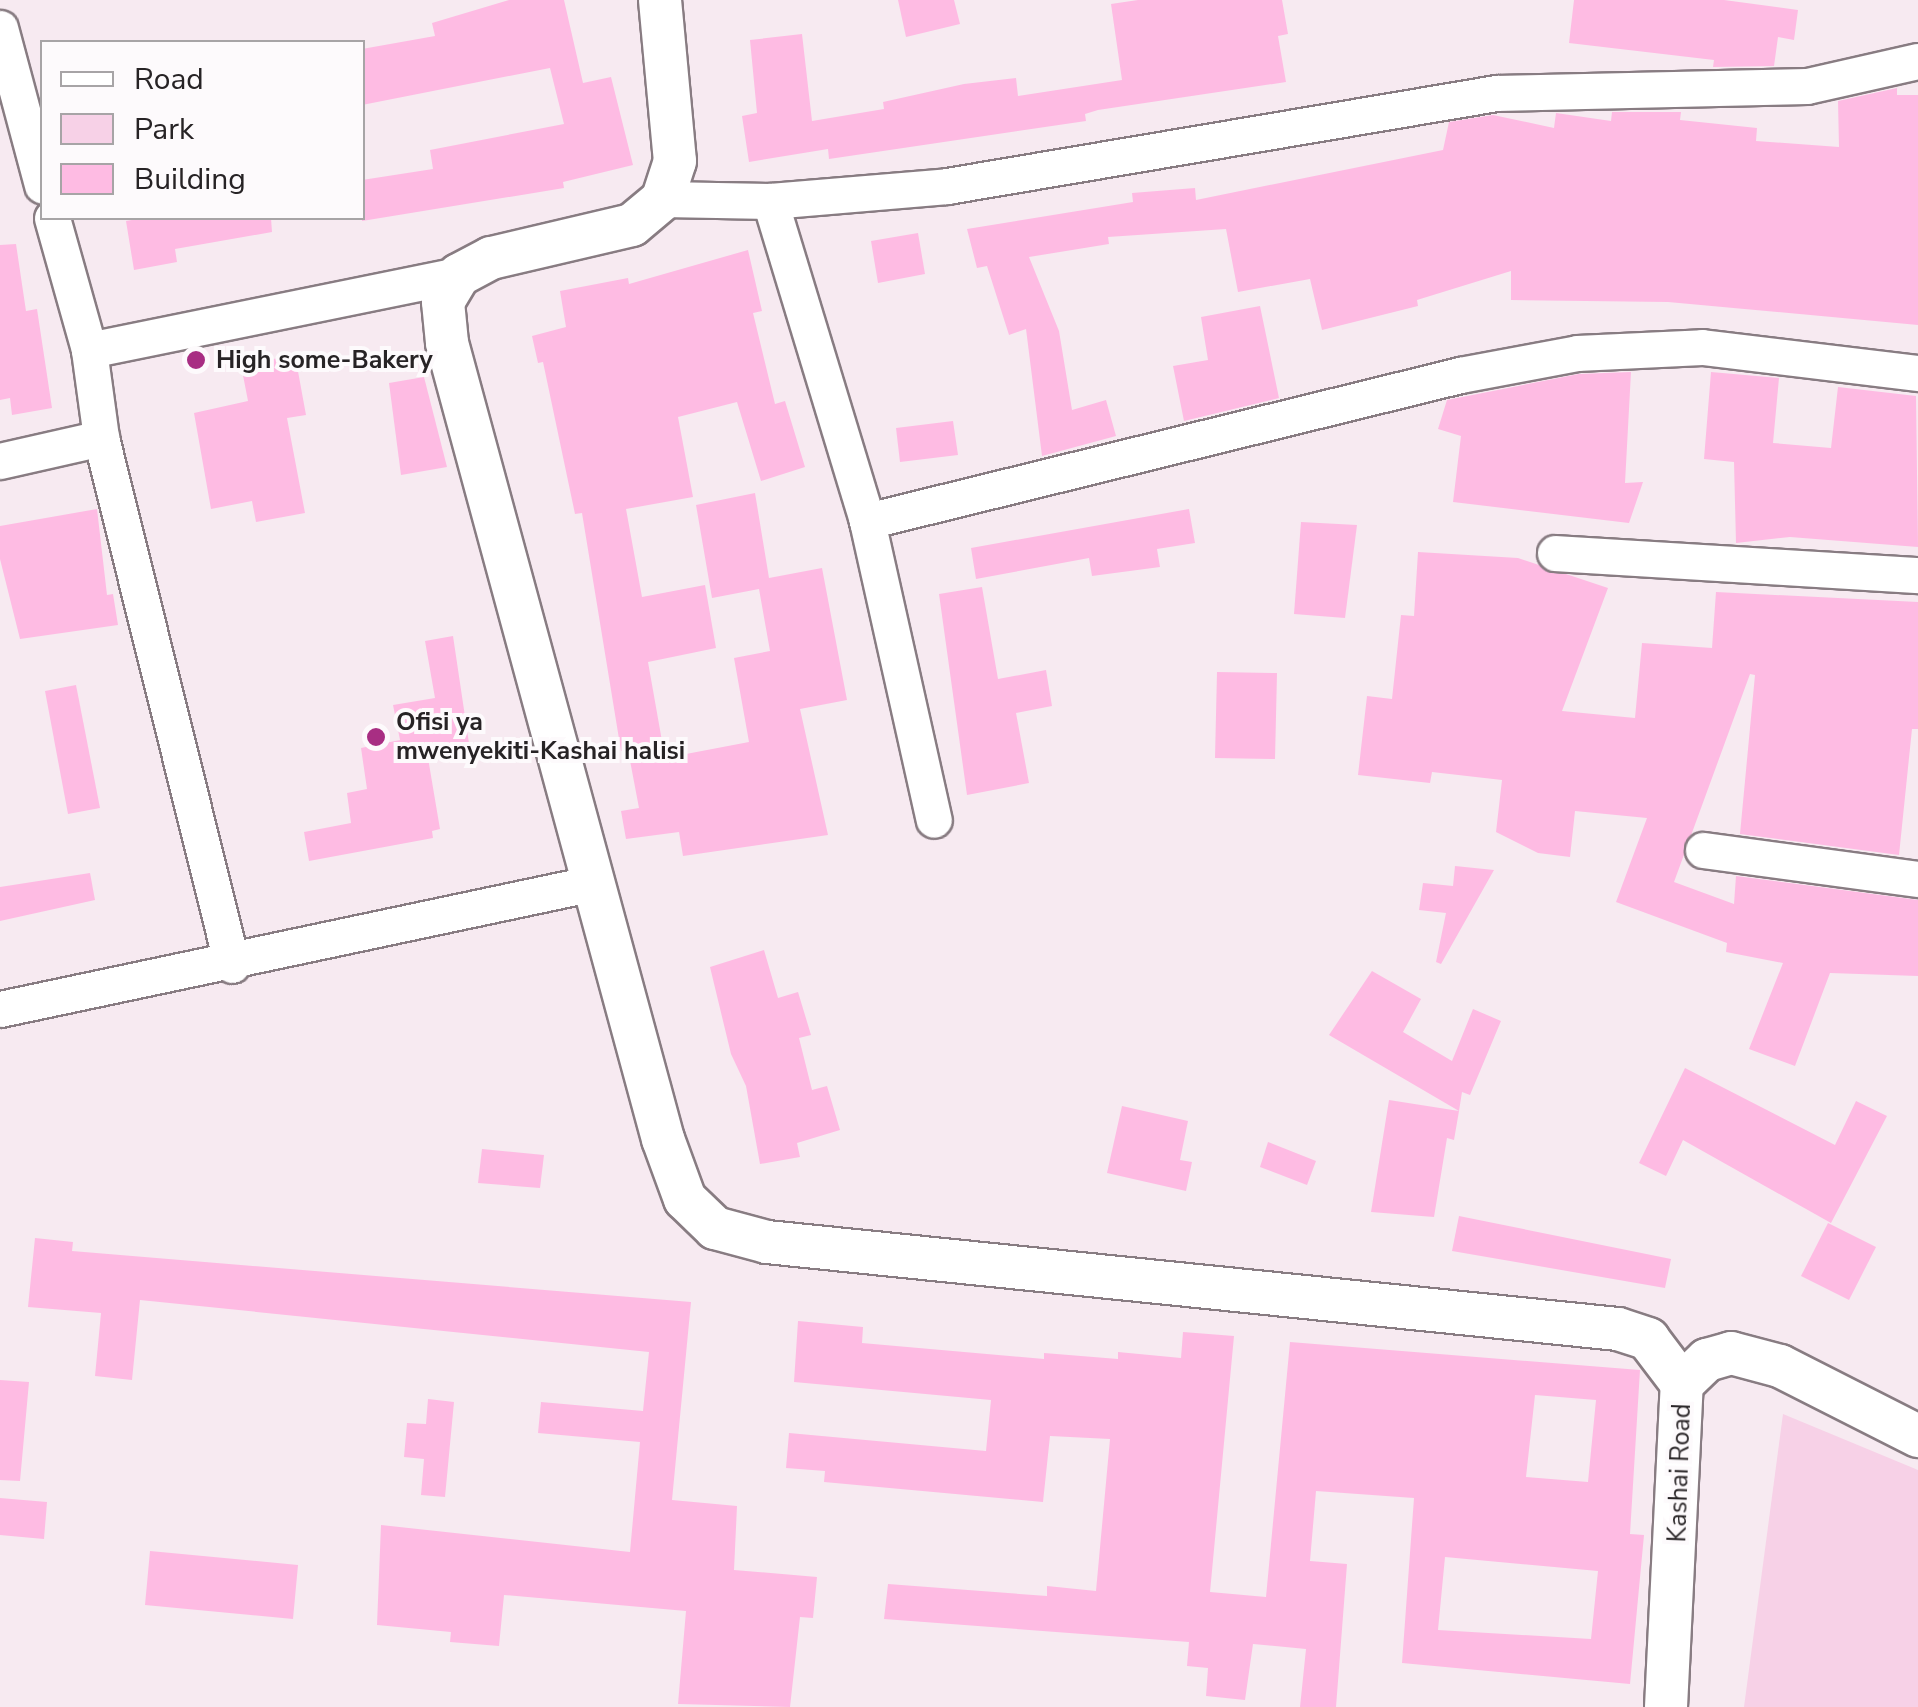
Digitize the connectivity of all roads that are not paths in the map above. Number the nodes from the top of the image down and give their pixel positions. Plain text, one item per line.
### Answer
1 (660, 0) edge
2 (0, 28) edge
3 (1918, 61) edge
4 (40, 178) edge
5 (663, 199) junction
6 (770, 201) junction
7 (53, 220) edge
8 (459, 275) junction
9 (89, 350) junction
10 (1918, 372) edge
11 (101, 438) junction
12 (0, 462) edge
13 (868, 521) junction
14 (1555, 554) dead end
15 (1918, 575) edge
16 (934, 820) dead end
17 (1703, 850) dead end
18 (1918, 879) edge
19 (594, 883) junction
20 (232, 964) junction
21 (0, 1009) edge
22 (1682, 1384) junction
23 (1918, 1436) edge
24 (1666, 1707) edge

1 - 5 street
2 - 4 street
3 - 6 street
5 - 6 street
5 - 8 street
6 - 13 street
7 - 9 street
8 - 9 street
8 - 19 street
9 - 11 street
10 - 13 street
11 - 12 street
11 - 20 street
13 - 16 street
14 - 15 street
17 - 18 street
19 - 20 street
19 - 22 street
20 - 21 street
22 - 23 street, Kashai Road
22 - 24 street, Kashai Road

